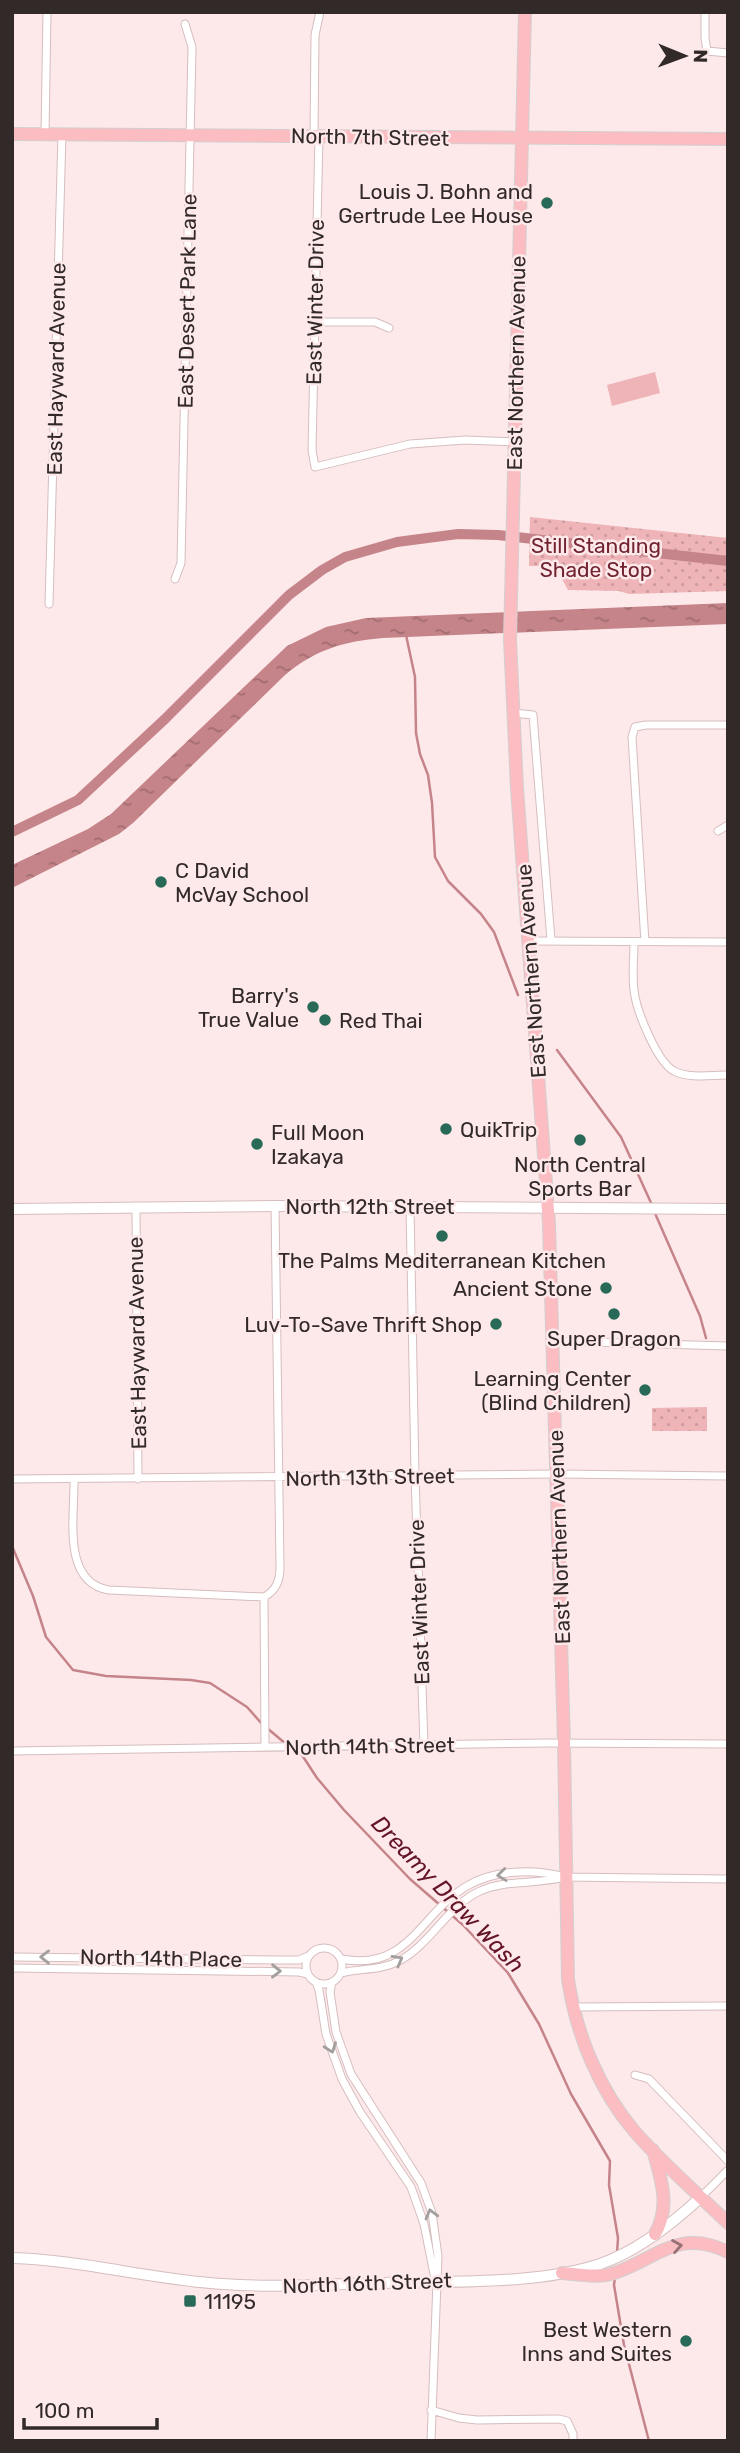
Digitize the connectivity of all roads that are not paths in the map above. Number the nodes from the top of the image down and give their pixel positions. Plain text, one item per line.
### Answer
1 (47, 12) edge
2 (320, 12) edge
3 (525, 12) edge
4 (705, 12) edge
5 (185, 23) dead end
6 (728, 53) edge
7 (12, 134) edge
8 (44, 134) junction
9 (62, 134) junction
10 (191, 135) junction
11 (316, 136) junction
12 (522, 139) junction
13 (728, 139) edge
14 (314, 321) junction
15 (389, 328) dead end
16 (514, 442) junction
17 (175, 579) dead end
18 (50, 604) dead end
19 (513, 713) junction
20 (728, 725) edge
21 (728, 825) edge
22 (718, 831) dead end
23 (551, 940) junction
24 (529, 941) junction
25 (634, 942) junction
26 (645, 942) junction
27 (728, 942) edge
28 (728, 1075) edge
29 (136, 1206) junction
30 (275, 1206) junction
31 (410, 1206) junction
32 (548, 1207) junction
33 (12, 1209) edge
34 (728, 1209) edge
35 (553, 1341) junction
36 (728, 1346) edge
37 (557, 1474) junction
38 (415, 1475) junction
39 (728, 1476) edge
40 (279, 1478) junction
41 (12, 1479) edge
42 (74, 1479) junction
43 (138, 1479) junction
44 (264, 1597) junction
45 (564, 1743) junction
46 (728, 1744) edge
47 (424, 1745) junction
48 (265, 1747) junction
49 (12, 1751) edge
50 (565, 1877) junction
51 (728, 1879) edge
52 (12, 1956) edge
53 (308, 1956) junction
54 (342, 1959) junction
55 (12, 1968) edge
56 (341, 1973) junction
57 (308, 1974) junction
58 (316, 1982) junction
59 (332, 1982) junction
60 (572, 2007) junction
61 (728, 2007) edge
62 (635, 2075) dead end
63 (653, 2149) junction
64 (728, 2161) edge
65 (728, 2170) edge
66 (701, 2197) junction
67 (728, 2223) edge
68 (655, 2234) junction
69 (728, 2252) edge
70 (12, 2258) edge
71 (627, 2259) junction
72 (562, 2273) joint
73 (437, 2281) junction
74 (431, 2410) junction
75 (431, 2441) edge
76 (573, 2441) edge

1 - 8 street
2 - 11 street, East Winter Drive
3 - 12 main road, East Northern Avenue
4 - 6 street
5 - 10 street, East Desert Park Lane
7 - 8 main road, North 7th Street
8 - 9 main road, North 7th Street
9 - 10 main road, North 7th Street
9 - 18 street, East Hayward Avenue
10 - 11 main road, North 7th Street
10 - 17 street, East Desert Park Lane
11 - 12 main road, North 7th Street
11 - 14 street, East Winter Drive
12 - 13 main road, North 7th Street
12 - 16 main road, East Northern Avenue
14 - 15 street
14 - 16 street, East Winter Drive
16 - 19 main road, East Northern Avenue
19 - 23 street, East Northern Avenue
19 - 24 main road, East Northern Avenue
20 - 26 street
21 - 22 street
23 - 24 street
23 - 25 street
24 - 32 main road, East Northern Avenue
25 - 26 street
25 - 28 street
26 - 27 street
29 - 30 street, North 12th Street
29 - 33 street, North 12th Street
29 - 43 street, East Hayward Avenue
30 - 31 street, North 12th Street
30 - 40 street
31 - 32 street, North 12th Street
31 - 38 street, East Winter Drive
32 - 34 street, North 12th Street
32 - 35 main road, East Northern Avenue
35 - 36 street
35 - 37 main road, East Northern Avenue
37 - 38 street, North 13th Street
37 - 39 street, North 13th Street
37 - 45 main road, East Northern Avenue
38 - 40 street, North 13th Street
38 - 47 street, East Winter Drive
40 - 43 street, North 13th Street
40 - 44 street
41 - 42 street, North 13th Street
42 - 43 street, North 13th Street
42 - 44 street
44 - 48 street
45 - 46 street, North 14th Street
45 - 47 street, North 14th Street
45 - 50 main road, East Northern Avenue
47 - 48 street, North 14th Street
48 - 49 street, North 14th Street
50 - 51 street, North 14th Place
50 -> 54 street, North 14th Place
56 -> 50 street, North 14th Place
50 - 60 main road, East Northern Avenue
53 -> 52 street, North 14th Place
53 - 54 street, North 14th Place
53 - 57 street
54 - 56 street
55 -> 57 street, North 14th Place
56 - 59 street
57 - 58 street
58 - 59 street
58 -> 73 street
73 -> 59 street
60 - 61 street
60 - 63 main road, East Northern Avenue
62 - 64 street
63 - 66 main road, East Northern Avenue
63 - 68 main road
65 - 66 street
66 - 67 main road, East Northern Avenue
66 - 68 street
68 - 71 street
71 -> 69 main road
70 - 73 street, North 16th Street
71 - 72 main road
72 - 73 street, North 16th Street
73 - 74 street
74 - 75 street
74 - 76 street

